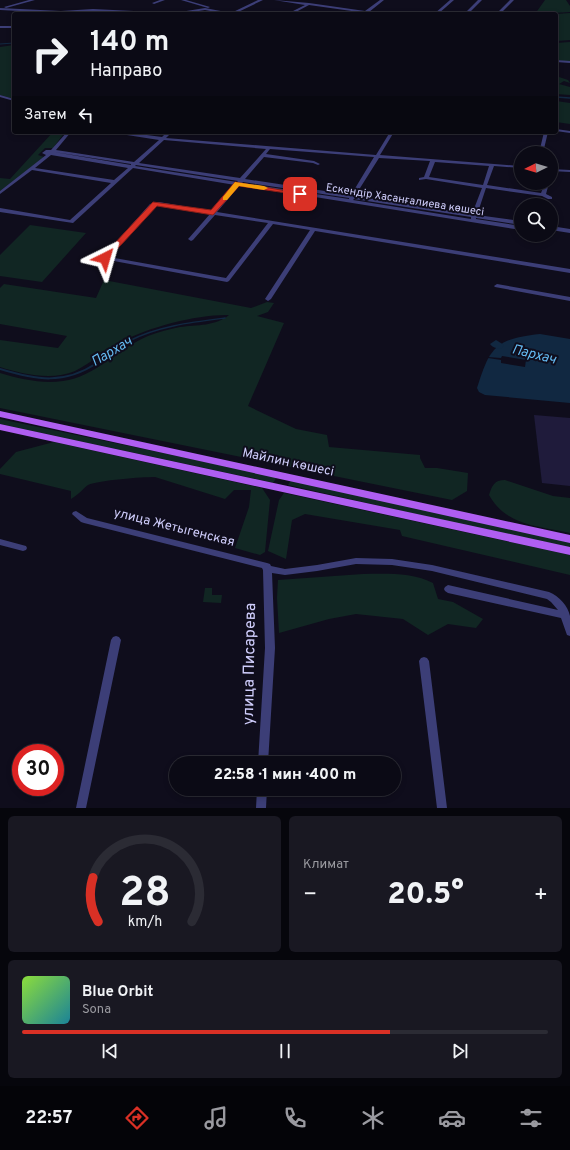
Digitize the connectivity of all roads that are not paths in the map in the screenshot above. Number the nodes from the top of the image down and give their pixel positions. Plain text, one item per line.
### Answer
1 (33, 0) edge
2 (163, 0) edge
3 (183, 0) edge
4 (261, 0) edge
5 (276, 0) edge
6 (382, 0) edge
7 (452, 0) edge
8 (480, 0) edge
9 (512, 0) edge
10 (154, 3) dead end
11 (309, 4) junction
12 (1, 9) edge
13 (205, 9) junction
14 (54, 12) edge
15 (78, 12) edge
16 (134, 12) edge
17 (186, 12) edge
18 (221, 12) edge
19 (235, 12) edge
20 (294, 12) dead end
21 (366, 12) joint
22 (438, 12) edge
23 (468, 12) edge
24 (500, 12) edge
25 (0, 27) edge
26 (12, 27) edge
27 (558, 60) edge
28 (570, 62) edge
29 (0, 96) edge
30 (12, 99) edge
31 (558, 130) edge
32 (570, 132) edge
33 (67, 134) edge
34 (128, 134) edge
35 (168, 134) edge
36 (391, 134) edge
37 (546, 134) edge
38 (162, 139) junction
39 (543, 146) edge
40 (269, 148) junction
41 (54, 151) junction
42 (322, 152) junction
43 (263, 154) junction
44 (49, 155) junction
45 (377, 156) junction
46 (433, 160) junction
47 (133, 165) junction
48 (492, 165) junction
49 (514, 167) edge
50 (33, 169) junction
51 (558, 170) edge
52 (570, 171) edge
53 (115, 182) junction
54 (239, 182) junction
55 (484, 186) junction
56 (545, 190) edge
57 (0, 193) edge
58 (543, 195) junction
59 (550, 198) dead end
60 (351, 199) junction
61 (0, 210) edge
62 (213, 213) junction
63 (474, 218) junction
64 (272, 222) junction
65 (514, 222) edge
66 (514, 227) edge
67 (314, 229) junction
68 (558, 229) edge
69 (570, 231) edge
70 (558, 233) edge
71 (570, 235) edge
72 (191, 239) dead end
73 (570, 271) edge
74 (496, 286) dead end
75 (268, 299) dead end
76 (570, 299) edge
77 (0, 414) edge
78 (0, 427) edge
79 (283, 475) junction
80 (277, 487) junction
81 (76, 514) dead end
82 (570, 539) edge
83 (0, 542) edge
84 (23, 548) dead end
85 (570, 551) edge
86 (266, 567) junction
87 (448, 589) dead end
88 (565, 615) junction
89 (570, 632) edge
90 (116, 640) dead end
91 (424, 661) dead end
92 (263, 756) edge
93 (262, 796) edge
94 (80, 808) edge
95 (261, 808) edge
96 (442, 808) edge

1 - 12 street
2 - 10 street
3 - 13 street
4 - 19 street
5 - 11 street
6 - 21 street
7 - 22 street
8 - 23 street
9 - 24 street
11 - 20 street
11 - 21 street
12 - 14 street
13 - 17 street
13 - 18 street
15 - 16 street
25 - 26 street
27 - 28 street
29 - 30 street
31 - 32 street
33 - 41 street
34 - 38 street
35 - 38 street
36 - 45 street
37 - 39 street
38 - 40 street
38 - 47 street
40 - 42 street
40 - 43 street
41 - 44 street
41 - 47 street, Ескендір Хасанғалиева көшесі
42 - 43 street
42 - 45 street
43 - 54 street
44 - 47 street, Ескендір Хасанғалиева көшесі
44 - 50 street
45 - 46 street
45 - 60 street
46 - 48 street
46 - 55 street
47 - 53 street
47 - 54 street, Ескендір Хасанғалиева көшесі
48 - 49 street
48 - 55 street
50 - 53 street
50 - 57 street
51 - 52 street
53 - 61 street
54 - 60 street, Ескендір Хасанғалиева көшесі
54 - 62 street
55 - 58 street
55 - 63 street
56 - 58 street
58 - 59 street
60 - 63 street, Ескендір Хасанғалиева көшесі
62 - 64 street
62 - 64 street
62 - 72 street
63 - 65 street, Ескендір Хасанғалиева көшесі
63 - 66 street, Ескендір Хасанғалиева көшесі
64 - 67 street
67 - 73 street
67 - 75 street
68 - 69 street
70 - 71 street
74 - 76 street
77 - 79 main road, Майлин көшесі
78 - 80 main road, Майлин көшесі
79 - 80 main road
79 - 82 main road, Майлин көшесі
80 - 85 main road, Майлин көшесі
81 - 86 street, улица Жетыгенская
83 - 84 street
86 - 88 street, улица Жетыгенская
86 - 92 street, улица Писарева
87 - 88 street
88 - 89 street, улица Жетыгенская
90 - 94 street
91 - 96 street
93 - 95 street

